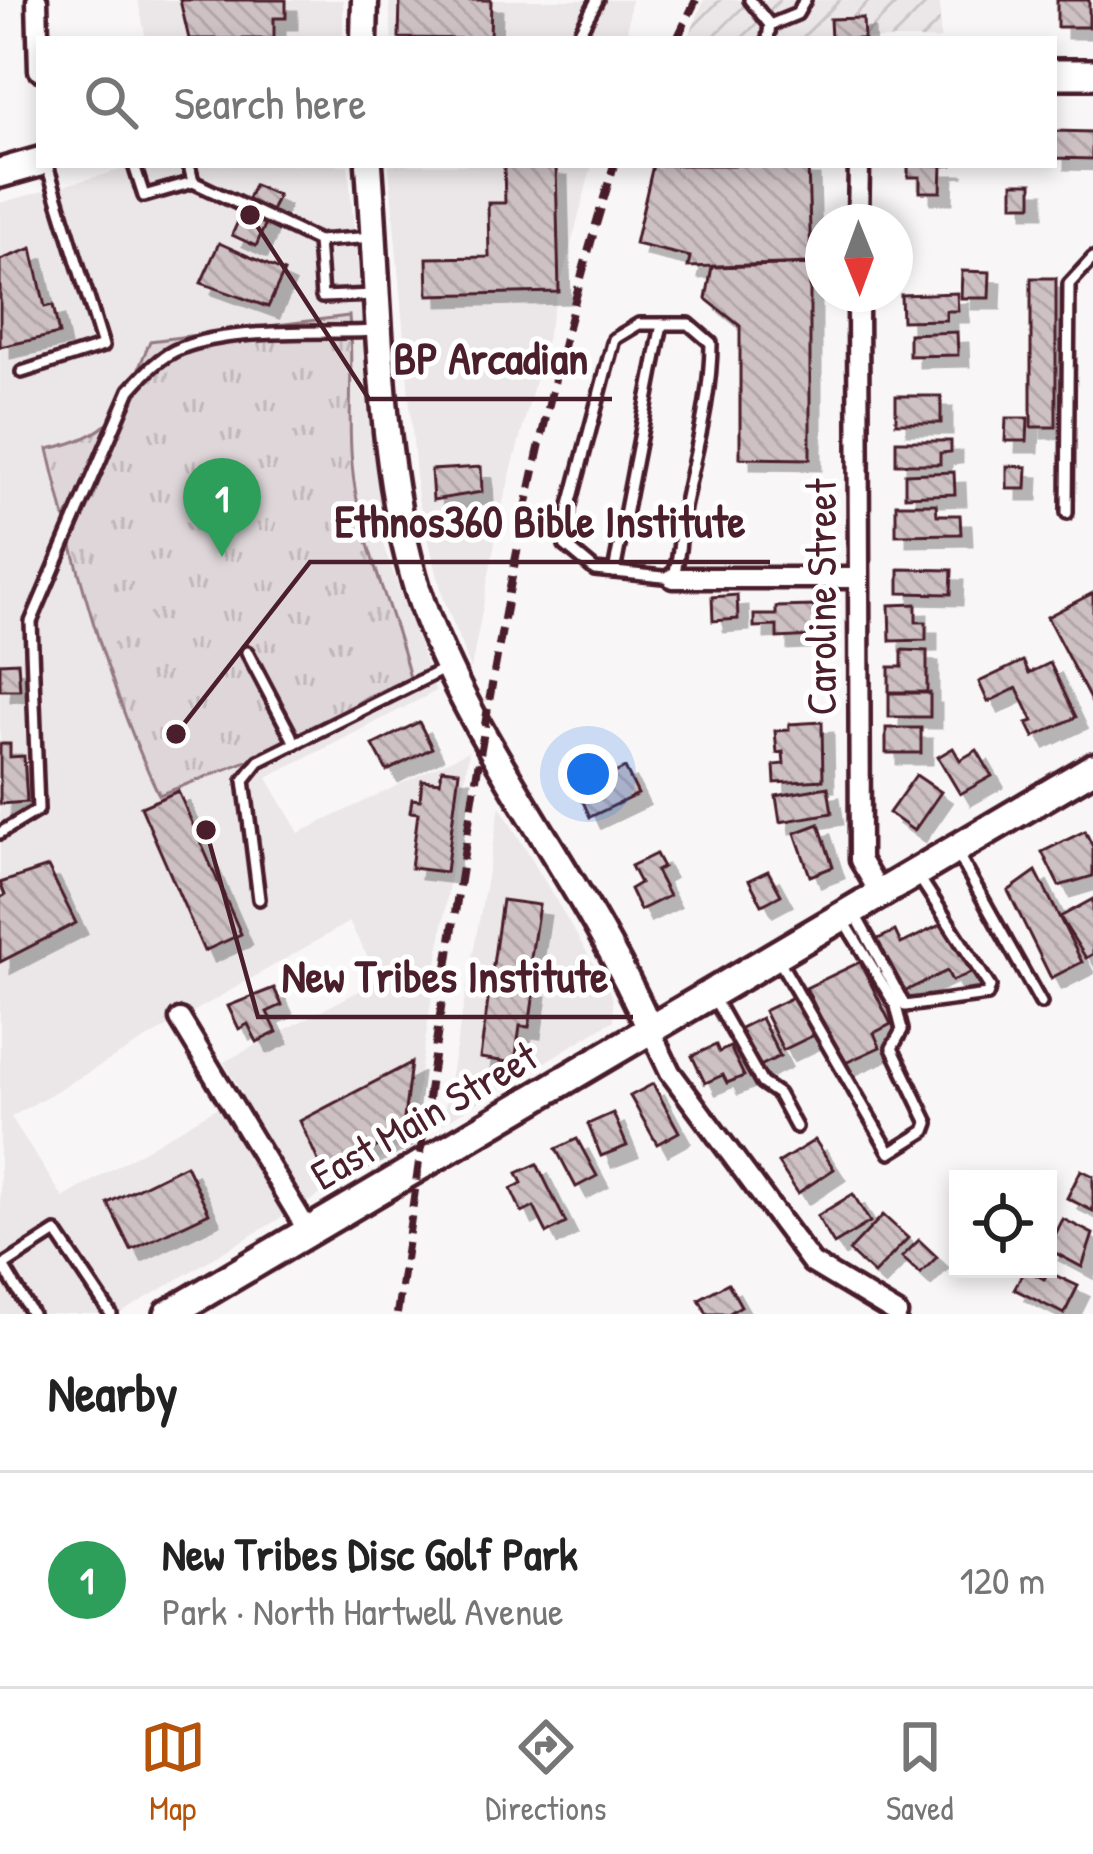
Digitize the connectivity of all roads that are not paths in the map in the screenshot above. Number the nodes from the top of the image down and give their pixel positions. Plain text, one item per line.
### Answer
1 (38, 0) edge
2 (364, 0) edge
3 (597, 0) edge
4 (750, 0) edge
5 (805, 0) edge
6 (770, 25) junction
7 (39, 36) edge
8 (364, 36) edge
9 (578, 36) edge
10 (768, 36) edge
11 (1057, 74) edge
12 (1093, 74) edge
13 (36, 164) edge
14 (45, 168) edge
15 (135, 168) edge
16 (190, 168) edge
17 (369, 168) edge
18 (859, 168) edge
19 (0, 172) edge
20 (193, 182) junction
21 (858, 204) edge
22 (375, 236) junction
23 (318, 241) junction
24 (1093, 258) edge
25 (380, 295) junction
26 (858, 312) edge
27 (662, 325) junction
28 (382, 331) junction
29 (22, 372) dead end
30 (1067, 513) dead end
31 (614, 572) junction
32 (673, 578) junction
33 (857, 578) junction
34 (247, 652) dead end
35 (449, 667) junction
36 (295, 743) junction
37 (1093, 768) edge
38 (0, 833) edge
39 (956, 851) junction
40 (917, 874) junction
41 (881, 895) junction
42 (259, 899) dead end
43 (848, 915) junction
44 (777, 957) junction
45 (712, 995) junction
46 (1041, 1004) dead end
47 (180, 1019) dead end
48 (651, 1032) junction
49 (796, 1127) dead end
50 (308, 1231) junction
51 (32, 1314) edge
52 (111, 1314) edge
53 (169, 1314) edge
54 (896, 1314) edge

1 - 7 street
2 - 8 street
3 - 9 lane
4 - 6 lane
5 - 6 lane
6 - 10 lane
11 - 12 main road
13 - 19 main road
14 - 29 lane
15 - 20 lane
16 - 20 lane
17 - 22 street
18 - 21 street
20 - 23 lane
22 - 23 lane
22 - 25 street
23 - 25 lane
24 - 30 lane
25 - 28 street
26 - 33 street, Caroline Street
27 - 31 lane
27 - 31 lane
27 - 32 lane
28 - 35 street
28 - 38 lane
31 - 32 lane
32 - 33 street
33 - 41 street, Caroline Street
34 - 36 lane
35 - 36 lane
35 - 48 street
36 - 42 lane
37 - 39 main road, East Main Street
39 - 40 main road, East Main Street
39 - 46 lane
40 - 41 main road, East Main Street
40 - 43 lane
41 - 43 main road, East Main Street
43 - 44 main road, East Main Street
43 - 44 lane
44 - 45 main road, East Main Street
45 - 48 main road, East Main Street
45 - 49 lane
47 - 50 street
48 - 50 main road, East Main Street
48 - 54 street
50 - 53 main road, East Main Street
51 - 52 lane

